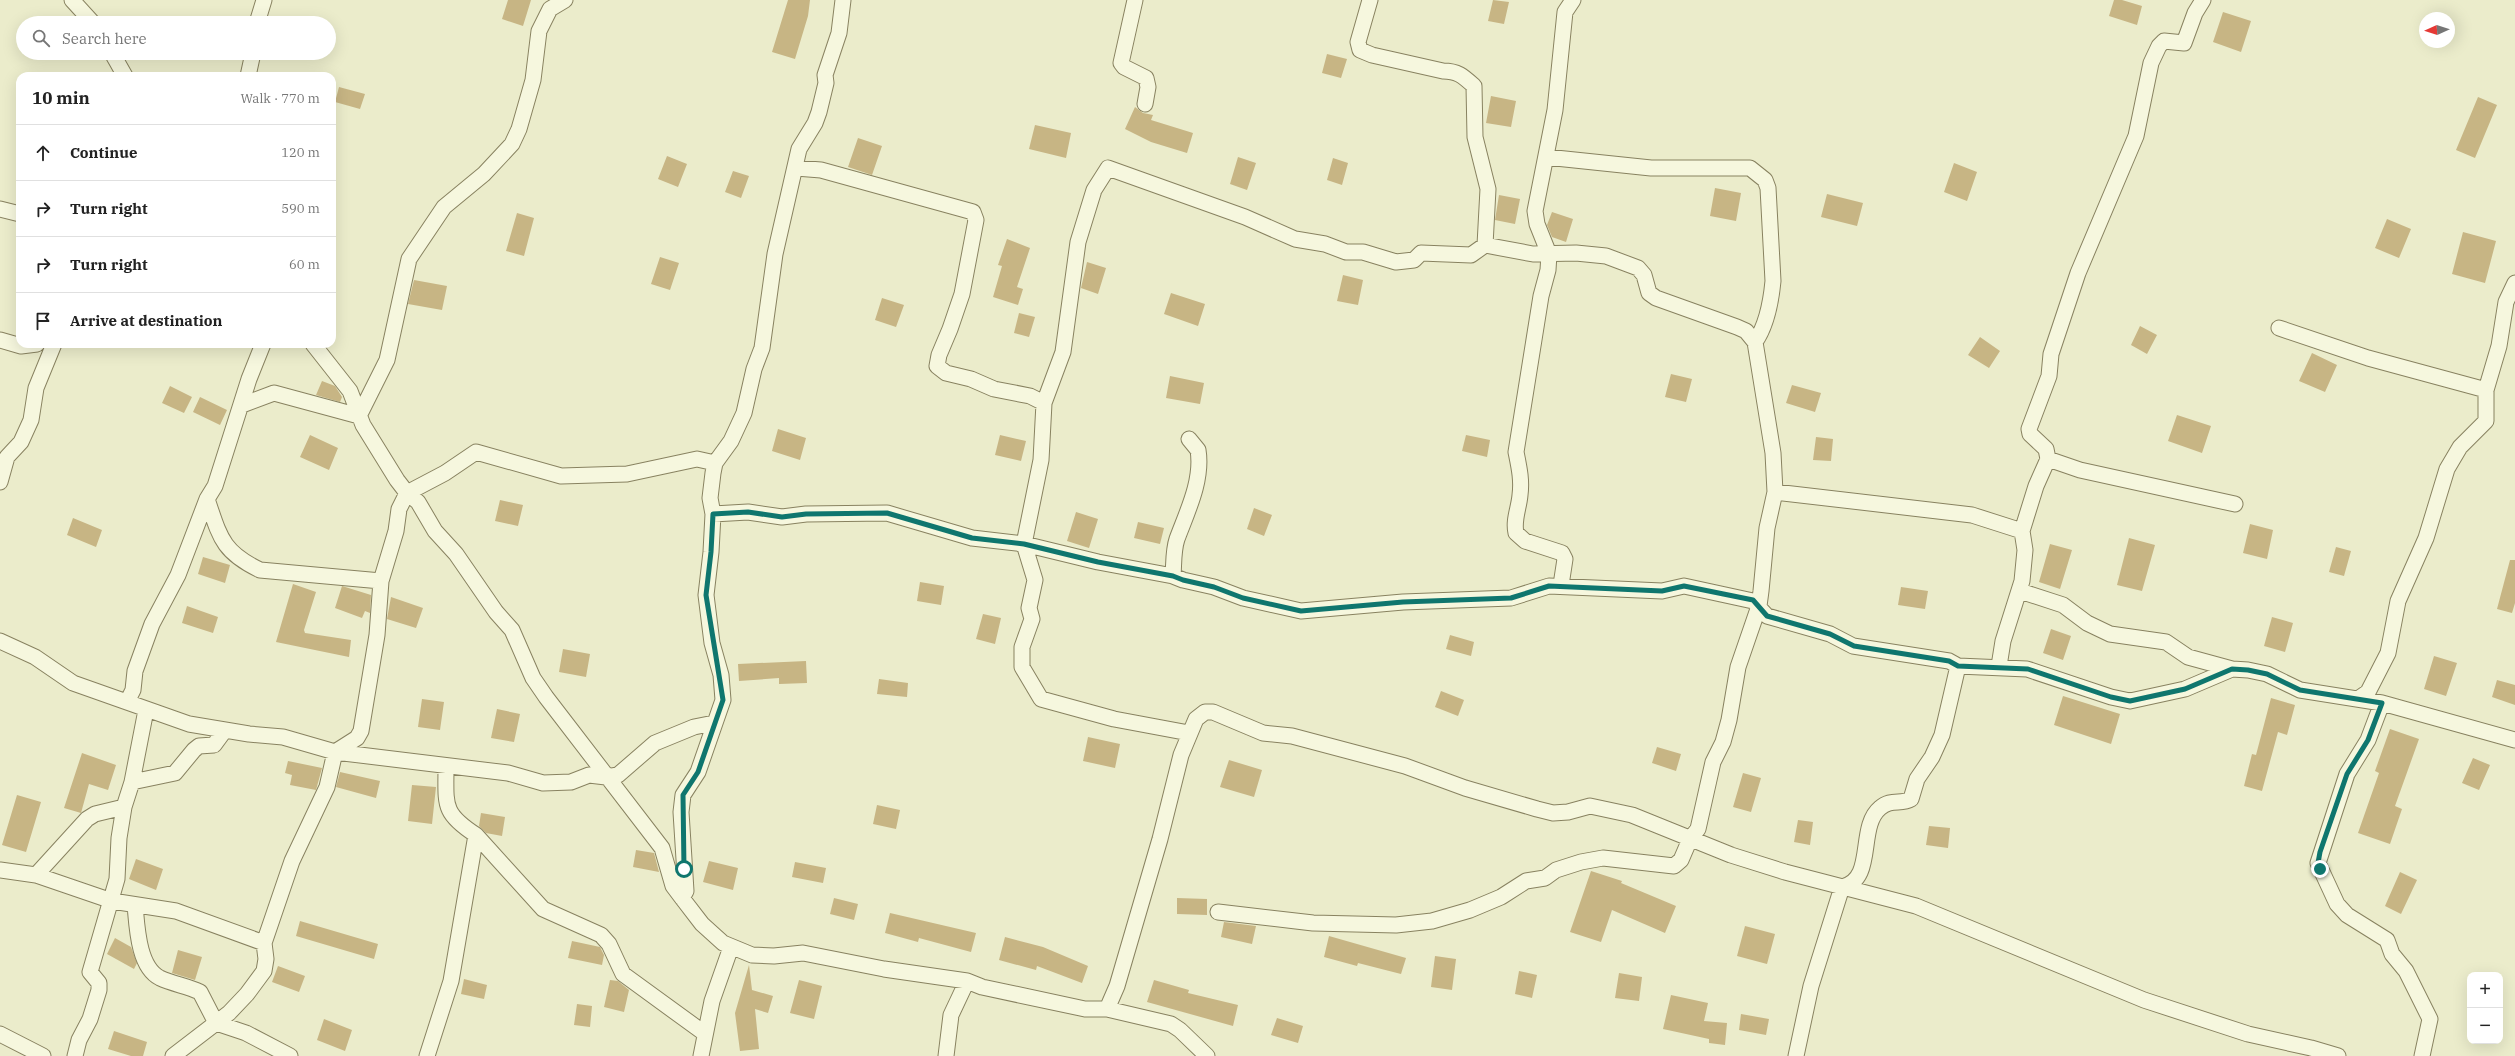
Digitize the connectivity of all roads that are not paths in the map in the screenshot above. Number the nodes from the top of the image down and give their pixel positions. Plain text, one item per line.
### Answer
1 (72, 0) edge
2 (264, 0) edge
3 (565, 0) edge
4 (843, 0) edge
5 (1135, 0) edge
6 (1370, 0) edge
7 (1573, 0) edge
8 (2203, 0) edge
9 (87, 16) edge
10 (259, 16) edge
11 (116, 60) edge
12 (251, 60) edge
13 (124, 72) edge
14 (249, 72) edge
15 (1145, 104) dead end
16 (1546, 157) junction
17 (796, 168) junction
18 (0, 209) edge
19 (16, 213) edge
20 (1485, 245) junction
21 (1550, 254) junction
22 (2515, 283) edge
23 (2279, 328) dead end
24 (0, 340) edge
25 (1755, 342) junction
26 (16, 344) edge
27 (52, 348) edge
28 (261, 348) edge
29 (316, 348) edge
30 (2486, 390) junction
31 (1044, 403) junction
32 (242, 405) junction
33 (359, 416) junction
34 (1189, 439) dead end
35 (2048, 459) junction
36 (715, 463) junction
37 (0, 482) edge
38 (1775, 492) junction
39 (407, 493) junction
40 (207, 499) junction
41 (2235, 504) dead end
42 (713, 514) junction
43 (2022, 531) junction
44 (1024, 544) junction
45 (1173, 576) junction
46 (381, 581) junction
47 (1561, 585) junction
48 (2020, 591) junction
49 (1759, 606) junction
50 (0, 641) edge
51 (1958, 666) junction
52 (1999, 666) junction
53 (2232, 669) junction
54 (2358, 699) junction
55 (127, 702) junction
56 (2382, 703) junction
57 (146, 710) junction
58 (714, 723) junction
59 (225, 730) junction
60 (1189, 733) junction
61 (2515, 740) edge
62 (335, 752) junction
63 (446, 766) junction
64 (606, 777) junction
65 (132, 782) junction
66 (124, 807) junction
67 (476, 835) junction
68 (1690, 839) junction
69 (0, 870) edge
70 (36, 875) junction
71 (1842, 887) junction
72 (682, 898) junction
73 (112, 901) junction
74 (135, 905) junction
75 (1218, 912) dead end
76 (264, 943) junction
77 (730, 947) junction
78 (967, 981) junction
79 (1107, 1009) junction
80 (216, 1023) junction
81 (704, 1033) junction
82 (0, 1034) edge
83 (43, 1056) edge
84 (76, 1056) edge
85 (173, 1056) edge
86 (290, 1056) edge
87 (427, 1056) edge
88 (701, 1056) edge
89 (946, 1056) edge
90 (1207, 1056) edge
91 (1796, 1056) edge
92 (2338, 1056) edge
93 (2422, 1056) edge

1 - 9 street
2 - 10 street
3 - 33 street
4 - 17 street
5 - 15 street
6 - 20 street
7 - 16 street
8 - 35 street
11 - 13 street
12 - 14 street
16 - 21 street
16 - 25 street
17 - 31 street
17 - 36 street
18 - 19 street
20 - 21 street
20 - 31 street
21 - 25 street
21 - 47 street
22 - 30 street
23 - 30 street
24 - 26 street
25 - 38 street
27 - 37 street
28 - 32 street
29 - 33 street
30 - 54 street
31 - 44 street
32 - 33 street
32 - 40 street
33 - 39 street
34 - 45 street
35 - 41 street
35 - 43 street
36 - 39 street
36 - 42 street
38 - 43 street
38 - 49 street
39 - 46 street
39 - 64 street
40 - 46 street
40 - 55 street
42 - 44 street
42 - 58 street
43 - 48 street
44 - 45 street
44 - 60 street
45 - 47 street
46 - 62 street
47 - 49 street
48 - 52 street
48 - 53 street
49 - 51 street
49 - 68 street
50 - 55 street
51 - 52 street
51 - 71 street
52 - 53 street
53 - 54 street
54 - 56 street
55 - 57 street
56 - 61 street
56 - 93 street
57 - 59 street
57 - 65 street
58 - 64 street
58 - 72 street
59 - 62 street
59 - 65 street
60 - 68 street
60 - 79 street
62 - 63 street
62 - 76 street
63 - 64 street
63 - 67 street
64 - 72 street
65 - 66 street
66 - 70 street
66 - 73 street
67 - 81 street
67 - 87 street
68 - 71 street
68 - 75 street
69 - 70 street
70 - 73 street
71 - 91 street
71 - 92 street
72 - 77 street
73 - 74 street
73 - 84 street
74 - 76 street
74 - 80 street
76 - 80 street
77 - 78 street
77 - 81 street
78 - 79 street
78 - 89 street
79 - 90 street
80 - 85 street
80 - 86 street
81 - 88 street
82 - 83 street

